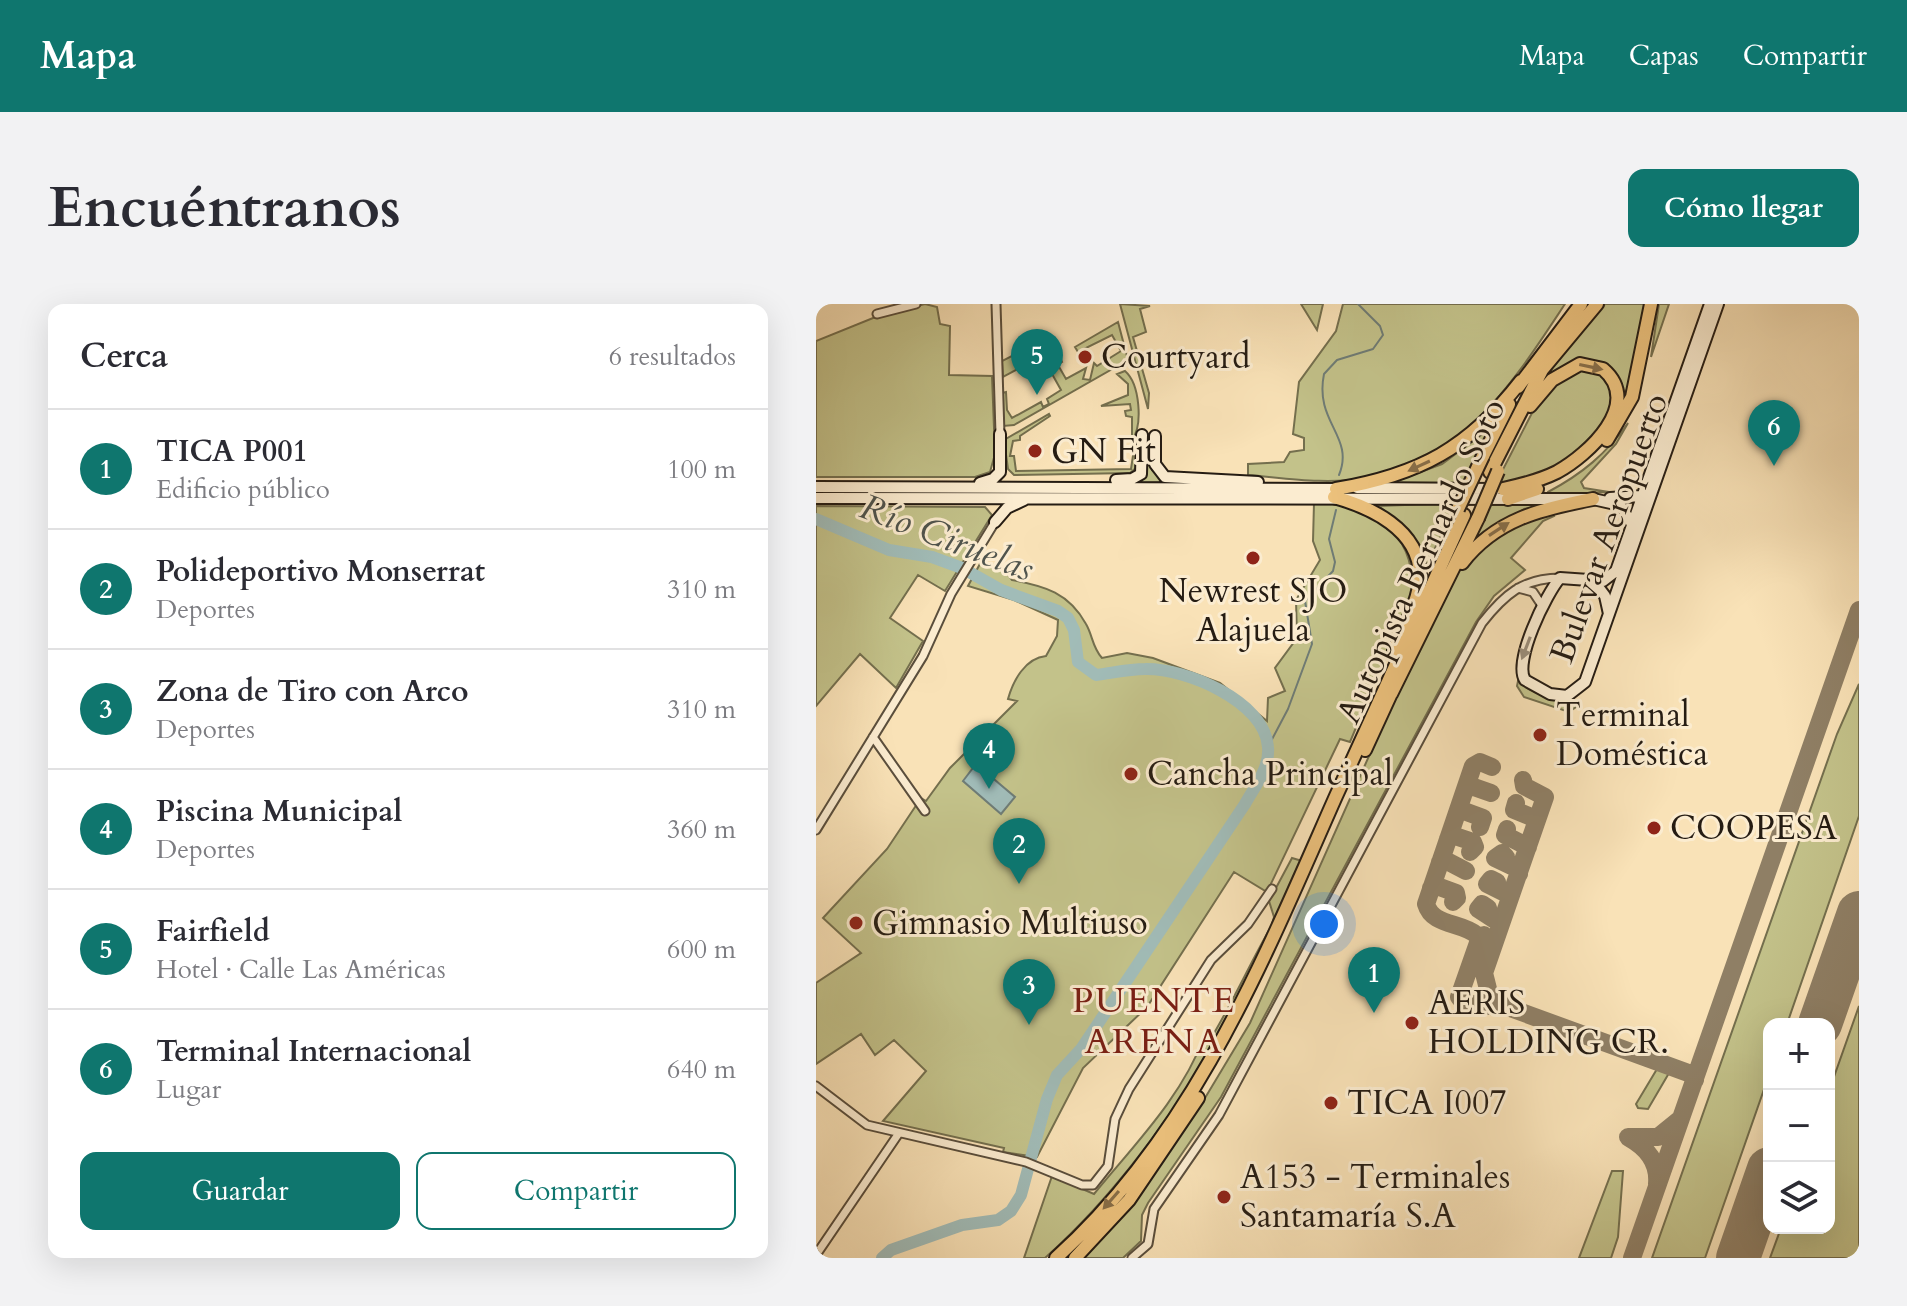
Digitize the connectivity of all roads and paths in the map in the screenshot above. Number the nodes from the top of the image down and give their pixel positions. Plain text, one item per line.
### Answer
1 (916, 304) edge
2 (996, 304) edge
3 (1581, 304) edge
4 (1597, 304) edge
5 (1651, 304) edge
6 (1710, 304) edge
7 (1718, 304) edge
8 (877, 314) dead end
9 (1556, 344) junction
10 (1528, 382) junction
11 (1530, 406) junction
12 (1000, 434) joint
13 (1142, 435) dead end
14 (1155, 436) dead end
15 (1490, 472) junction
16 (956, 486) junction
17 (1013, 486) junction
18 (1320, 488) junction
19 (819, 492) edge
20 (1335, 493) junction
21 (1505, 494) junction
22 (1642, 496) junction
23 (987, 497) junction
24 (1029, 498) junction
25 (1593, 499) junction
26 (1467, 514) junction
27 (995, 522) junction
28 (1632, 524) junction
29 (1560, 578) junction
30 (1593, 580) junction
31 (1516, 587) junction
32 (1543, 607) junction
33 (1434, 611) junction
34 (1609, 616) junction
35 (1382, 702) junction
36 (873, 737) junction
37 (925, 811) dead end
38 (816, 830) edge
39 (1304, 868) junction
40 (1272, 889) dead end
41 (816, 1086) edge
42 (899, 1133) junction
43 (816, 1255) edge
44 (1056, 1258) edge
45 (1075, 1258) edge
46 (1132, 1258) edge

1 - 8 street
2 - 12 street
3 - 9 highway
4 - 9 highway
5 - 21 highway
6 - 22 main road, Bulevar Aeropuerto
7 - 34 main road, Bulevar Aeropuerto
9 - 10 highway, Autopista Bernardo Soto
9 - 11 highway, Autopista Bernardo Soto
9 - 15 highway, Autopista Bernardo Soto
10 - 15 highway, Autopista Bernardo Soto
10 -> 20 highway
10 - 26 highway, Autopista Bernardo Soto, bridge
11 - 15 highway, Autopista Bernardo Soto
11 -> 21 highway
12 - 16 main road
13 - 17 main road
14 - 18 main road
15 - 26 highway, Autopista Bernardo Soto
16 - 17 main road
16 - 19 main road
17 - 18 main road
18 - 20 main road
19 - 23 main road
20 - 21 main road
20 - 24 main road
20 - 39 highway
21 - 25 main road
22 - 25 main road
22 - 28 main road, Bulevar Aeropuerto
23 - 24 main road
23 - 27 main road
24 - 27 main road
25 - 28 main road
33 -> 25 highway
26 - 33 highway, Autopista Bernardo Soto
26 - 35 highway, Autopista Bernardo Soto
27 - 36 street
28 - 30 main road, Bulevar Aeropuerto
29 - 30 main road, Bulevar Aeropuerto
29 - 31 street
29 - 32 main road, Bulevar Aeropuerto
30 - 34 main road
31 - 32 street
31 - 46 street
32 -> 34 main road, Bulevar Aeropuerto
33 - 35 highway
35 - 39 highway, Autopista Bernardo Soto
35 - 45 highway, Autopista Bernardo Soto
36 - 37 street
36 - 38 street
39 -> 44 highway, Autopista Bernardo Soto
40 - 42 street
41 - 42 street
42 - 43 street

